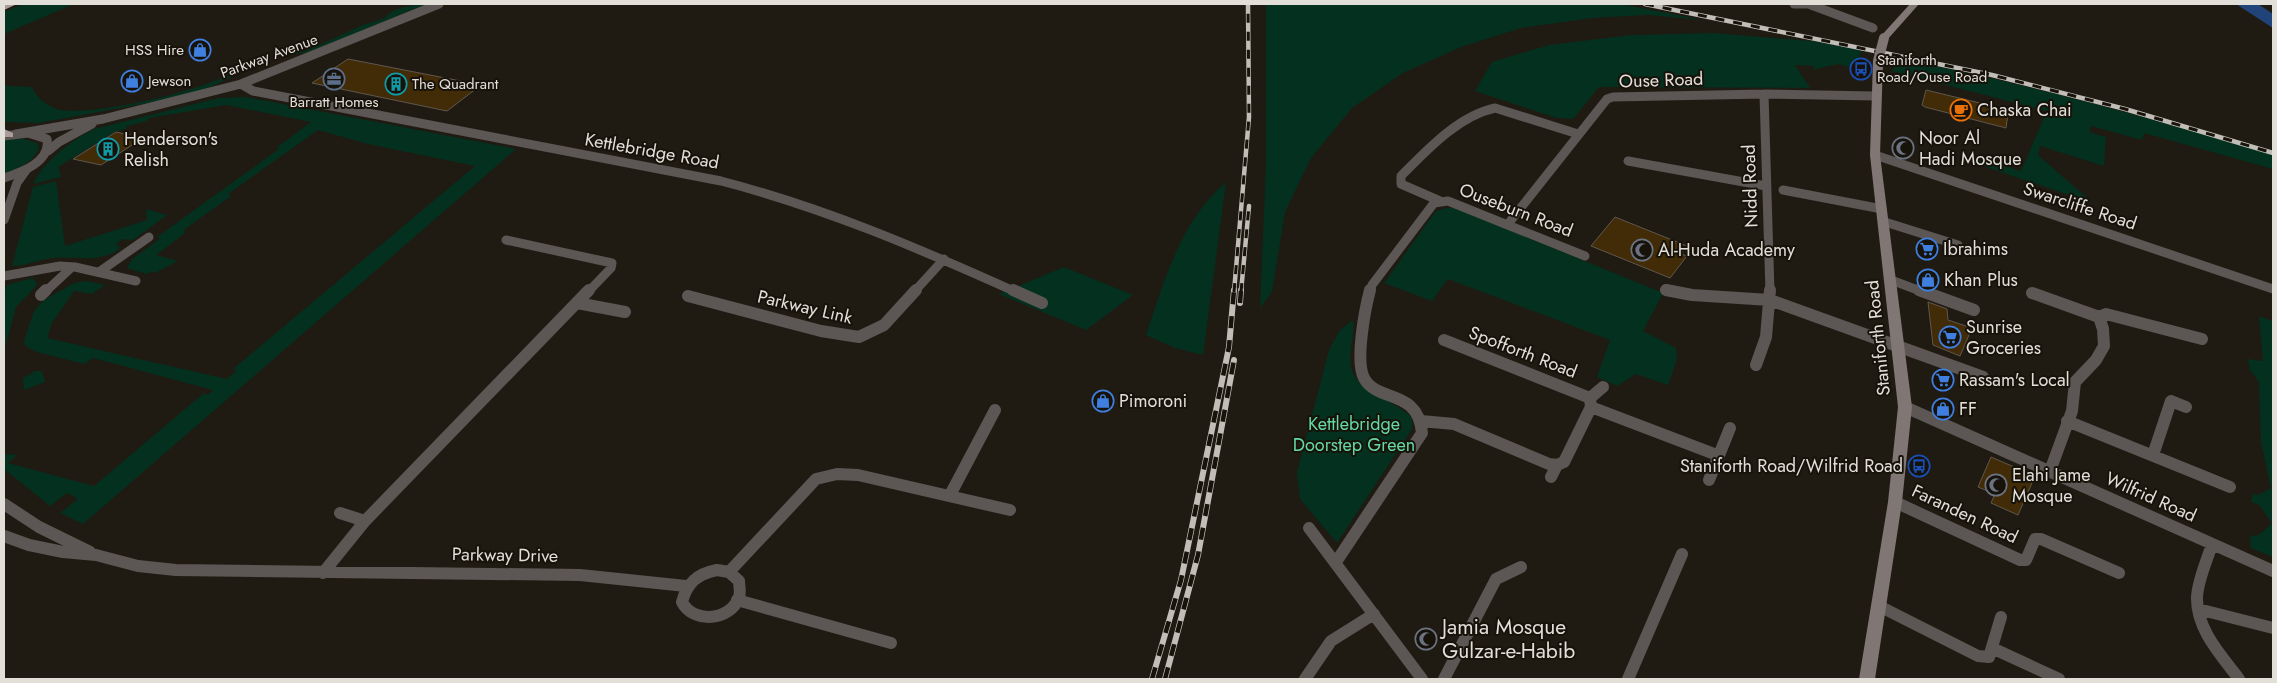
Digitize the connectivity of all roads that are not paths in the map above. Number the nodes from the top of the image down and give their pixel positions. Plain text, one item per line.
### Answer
1 (12, 4) edge
2 (439, 4) edge
3 (1794, 4) edge
4 (1914, 4) edge
5 (1814, 5) edge
6 (4, 7) edge
7 (1873, 28) dead end
8 (241, 84) junction
9 (1764, 94) junction
10 (1876, 96) junction
11 (103, 119) junction
12 (8, 134) edge
13 (1578, 134) junction
14 (48, 151) junction
15 (1875, 155) junction
16 (1628, 161) dead end
17 (28, 168) junction
18 (4, 178) edge
19 (1766, 186) junction
20 (1783, 190) dead end
21 (1440, 201) junction
22 (1882, 209) junction
23 (4, 215) edge
24 (1884, 222) junction
25 (1508, 224) junction
26 (149, 237) dead end
27 (506, 240) dead end
28 (1958, 245) dead end
29 (1585, 256) dead end
30 (944, 259) junction
31 (72, 267) junction
32 (99, 272) junction
33 (4, 276) edge
34 (1891, 280) junction
35 (136, 282) dead end
36 (2273, 289) edge
37 (1665, 290) dead end
38 (2032, 293) dead end
39 (42, 295) dead end
40 (688, 296) dead end
41 (1770, 300) junction
42 (577, 303) junction
43 (1042, 303) dead end
44 (1974, 310) dead end
45 (625, 312) dead end
46 (2099, 317) junction
47 (2202, 338) dead end
48 (1444, 340) dead end
49 (1899, 348) junction
50 (1756, 365) dead end
51 (1983, 377) dead end
52 (1603, 386) dead end
53 (1590, 402) junction
54 (1905, 407) junction
55 (2186, 407) dead end
56 (995, 410) dead end
57 (1421, 421) junction
58 (2067, 421) junction
59 (1730, 428) dead end
60 (1717, 455) junction
61 (2153, 455) junction
62 (1557, 465) junction
63 (2050, 471) junction
64 (1551, 477) dead end
65 (1709, 480) dead end
66 (2230, 487) dead end
67 (950, 496) junction
68 (1895, 502) junction
69 (4, 504) edge
70 (1010, 510) dead end
71 (340, 513) dead end
72 (365, 521) junction
73 (1309, 528) dead end
74 (4, 536) edge
75 (2212, 544) junction
76 (1682, 554) dead end
77 (96, 556) junction
78 (1336, 562) junction
79 (1521, 568) dead end
80 (2273, 571) edge
81 (729, 572) junction
82 (322, 573) junction
83 (2119, 573) dead end
84 (686, 586) junction
85 (737, 600) junction
86 (1879, 606) junction
87 (2198, 609) junction
88 (1374, 614) junction
89 (2000, 617) dead end
90 (2273, 628) edge
91 (891, 643) dead end
92 (1992, 648) junction
93 (1305, 679) edge
94 (1422, 679) edge
95 (1444, 679) edge
96 (1628, 679) edge
97 (1867, 679) edge
98 (2059, 679) edge
99 (2239, 679) edge

1 - 6 highway
2 - 8 street, Parkway Avenue
3 - 5 street
4 - 10 main road, Staniforth Road, bridge
5 - 7 street
8 - 11 street, Parkway Avenue
8 - 30 street, Kettlebridge Road
9 - 10 street, Ouse Road
9 - 13 street, Ouse Road
9 - 19 street, Nidd Road
10 - 15 main road, Staniforth Road
11 - 12 street, Parkway Avenue
11 - 14 street, Parkway Avenue
12 - 14 street
13 - 21 street
13 - 25 street, Ouse Road
14 - 17 street, Parkway Avenue
15 - 22 main road, Staniforth Road
15 - 36 street, Swarcliffe Road
16 - 19 street
17 - 18 street
17 - 23 street
19 - 41 street, Nidd Road
20 - 22 street
21 - 25 street, Ouseburn Road
21 - 57 street, Ouseburn Road
22 - 24 main road, Staniforth Road
24 - 28 street
24 - 34 main road, Staniforth Road
25 - 29 street, Ouseburn Road
26 - 32 street
27 - 42 street
30 - 40 street, Parkway Link
30 - 43 street, Kettlebridge Road
31 - 32 street
31 - 33 street
31 - 39 street
32 - 35 street
34 - 44 street
34 - 49 main road, Staniforth Road
37 - 41 street
38 - 46 street
41 - 49 street
41 - 50 street, Nidd Road
42 - 45 street
42 - 72 street
46 - 47 street
46 - 58 street
48 - 53 street, Spofforth Road
49 - 51 street
49 - 54 main road, Staniforth Road
52 - 53 street
53 - 60 street, Spofforth Road
53 - 62 street
54 - 63 street, Wilfrid Road
54 - 68 main road, Staniforth Road
55 - 61 street
56 - 67 street
57 - 62 street
57 - 78 street
58 - 61 street
58 - 63 street
59 - 60 street
60 - 65 street
61 - 66 street
62 - 64 street
63 - 75 street, Wilfrid Road
67 - 70 street
67 - 81 street
68 - 83 street, Faranden Road
68 - 86 main road, Staniforth Road
69 - 77 street, Parkway Drive
71 - 72 street
72 - 82 street
73 - 78 street
74 - 77 street, Parkway Drive
75 - 80 street, Wilfrid Road
75 - 87 street
76 - 96 street
77 - 82 street, Parkway Drive
78 - 88 street
79 - 95 street
81 - 84 street
81 - 85 street
82 - 84 street, Parkway Drive
84 - 85 street
85 - 91 street
86 - 92 street
86 - 97 main road, Staniforth Road
87 - 90 street
87 - 99 street
88 - 93 street
88 - 94 street
89 - 92 street
92 - 98 street

